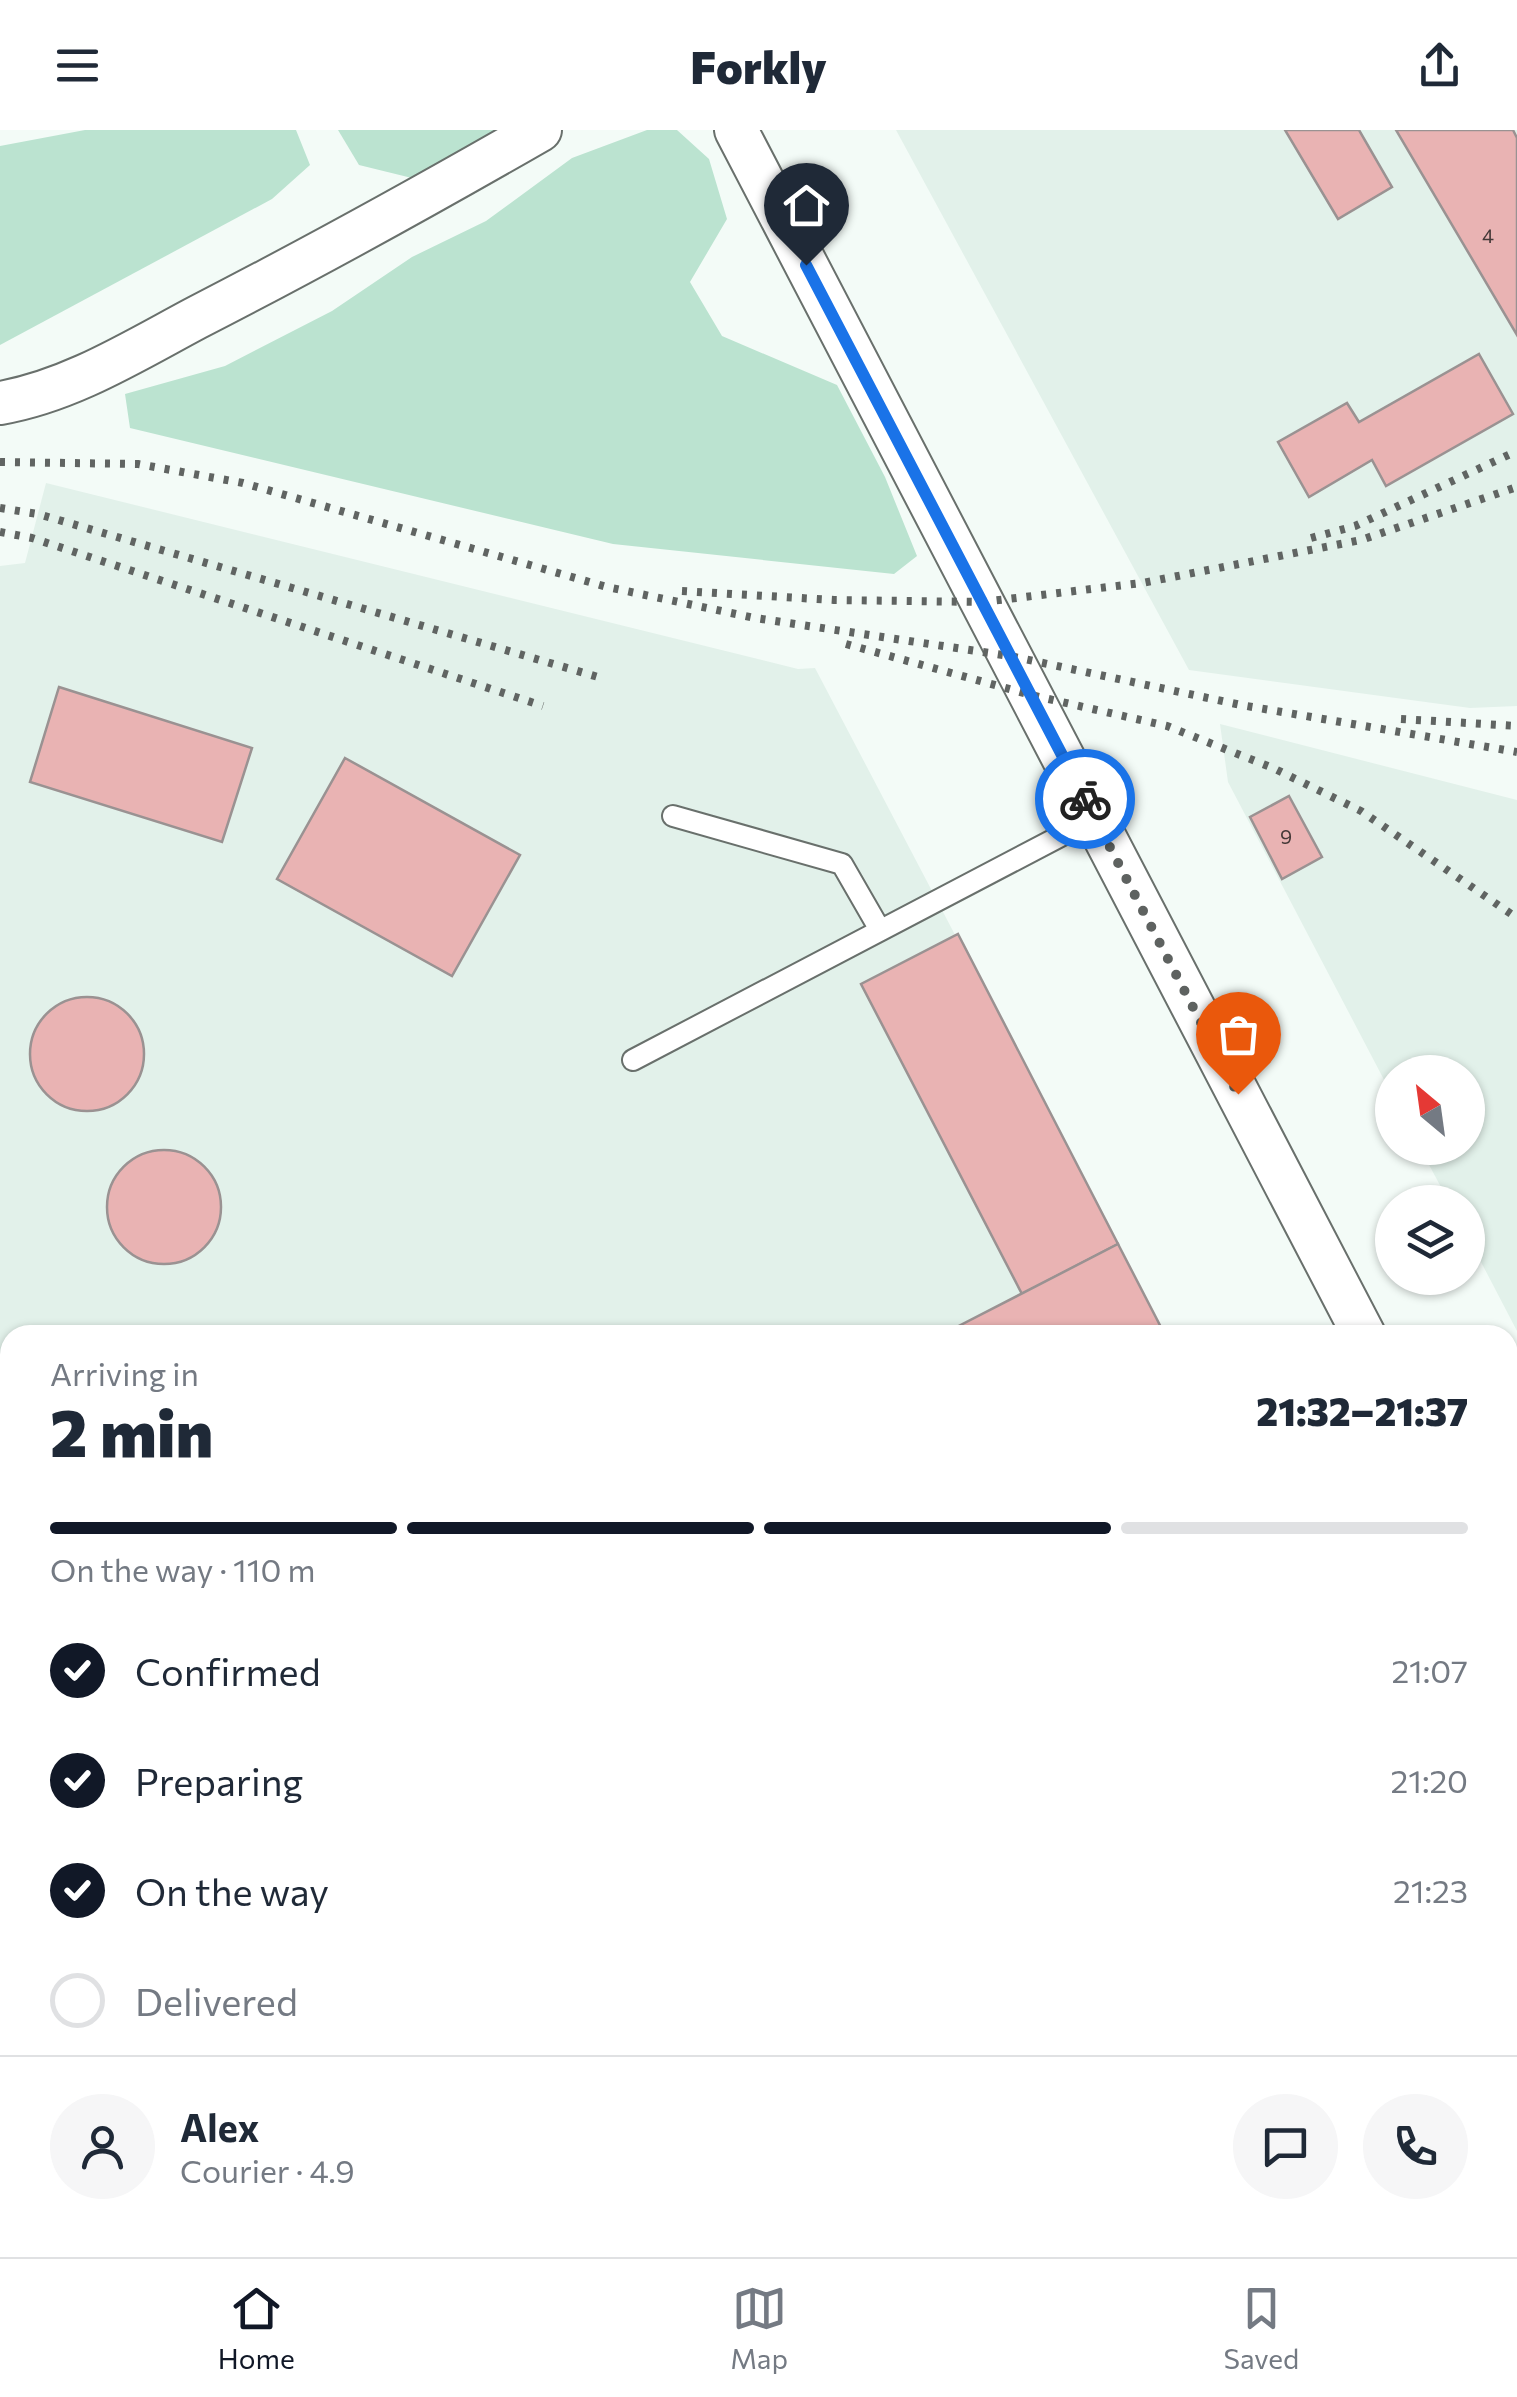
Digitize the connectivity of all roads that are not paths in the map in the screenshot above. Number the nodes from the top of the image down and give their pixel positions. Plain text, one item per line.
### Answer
1 (540, 130) edge
2 (736, 130) edge
3 (0, 403) edge
4 (673, 816) dead end
5 (1095, 818) junction
6 (880, 930) junction
7 (633, 1060) dead end
8 (1359, 1325) edge

1 - 3 street
2 - 5 street
4 - 6 lane
5 - 6 lane
5 - 8 street
6 - 7 lane

